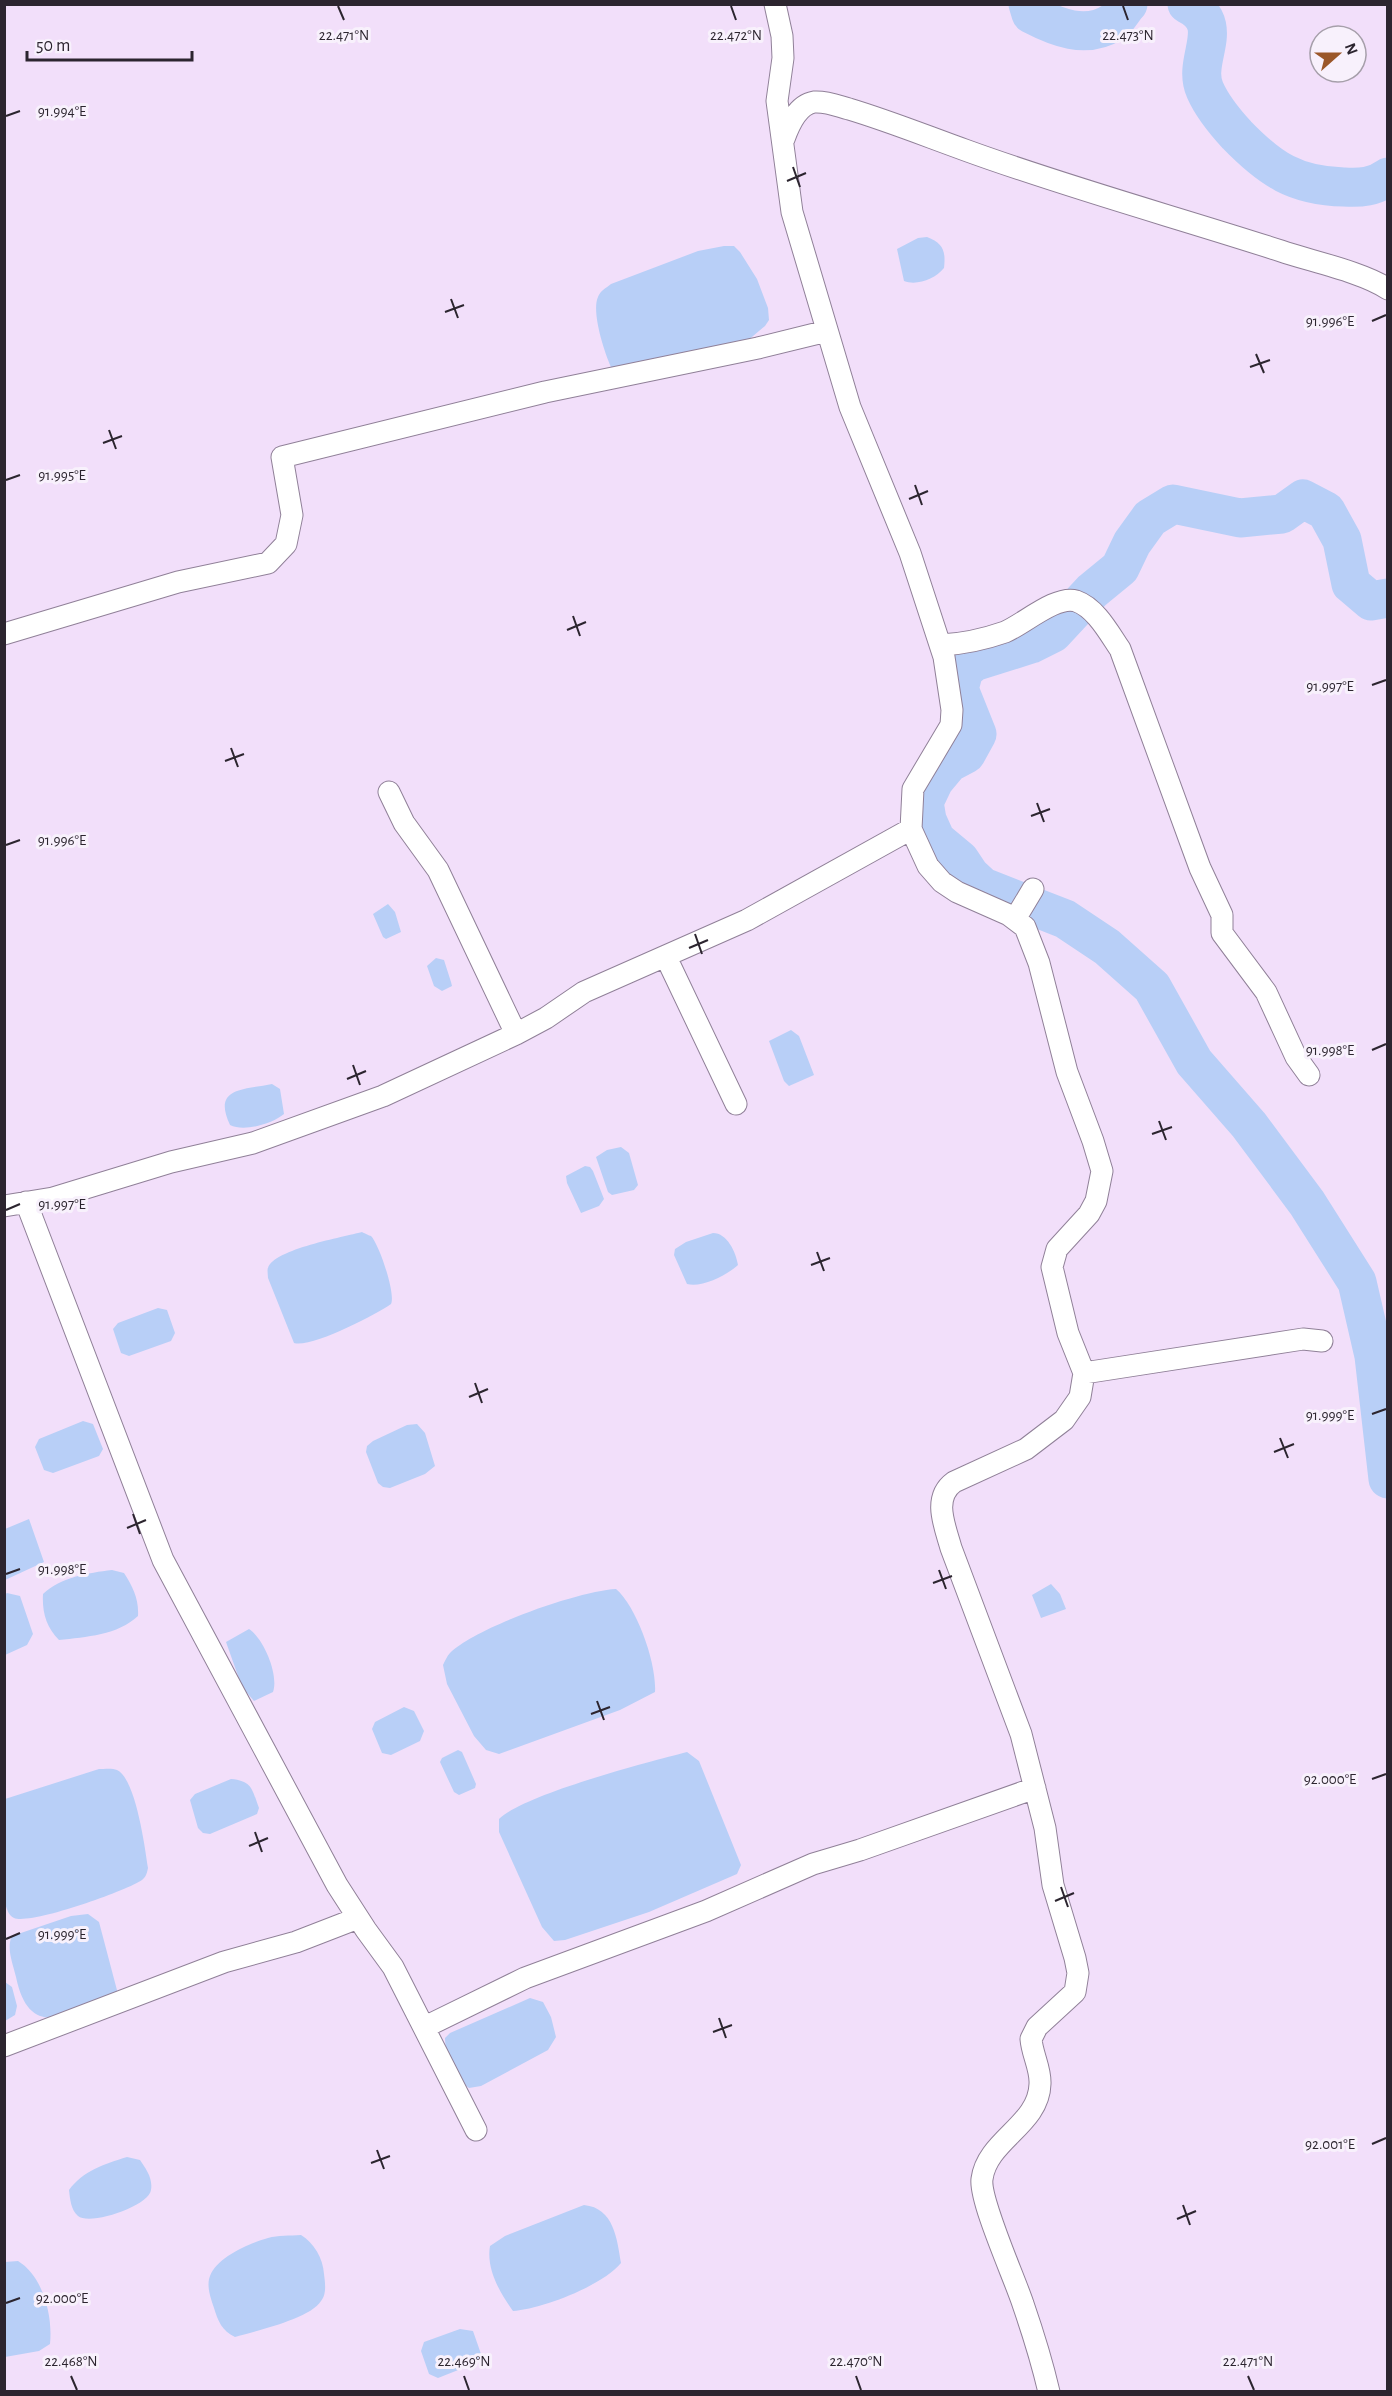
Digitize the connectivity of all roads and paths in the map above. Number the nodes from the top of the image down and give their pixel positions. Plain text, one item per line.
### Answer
1 (775, 4) edge
2 (784, 139) junction
3 (1388, 289) edge
4 (827, 331) junction
5 (4, 634) edge
6 (941, 645) junction
7 (389, 792) dead end
8 (910, 829) junction
9 (1033, 889) dead end
10 (1017, 916) junction
11 (666, 957) junction
12 (516, 1034) junction
13 (1308, 1075) dead end
14 (736, 1104) dead end
15 (26, 1202) junction
16 (4, 1206) edge
17 (1322, 1341) dead end
18 (1084, 1373) junction
19 (1035, 1788) junction
20 (358, 1918) junction
21 (425, 2027) junction
22 (4, 2046) edge
23 (476, 2130) dead end
24 (1049, 2391) edge

1 - 2 street
2 - 3 street
2 - 4 street
4 - 5 street
4 - 6 street
6 - 8 street
6 - 13 street
7 - 12 street
8 - 10 street
8 - 11 street
9 - 10 street
10 - 18 street
11 - 12 street
11 - 14 street
12 - 15 street
15 - 16 street
15 - 20 street
17 - 18 street
18 - 19 street
19 - 21 street
19 - 24 street
20 - 21 street
20 - 22 street
21 - 23 street

